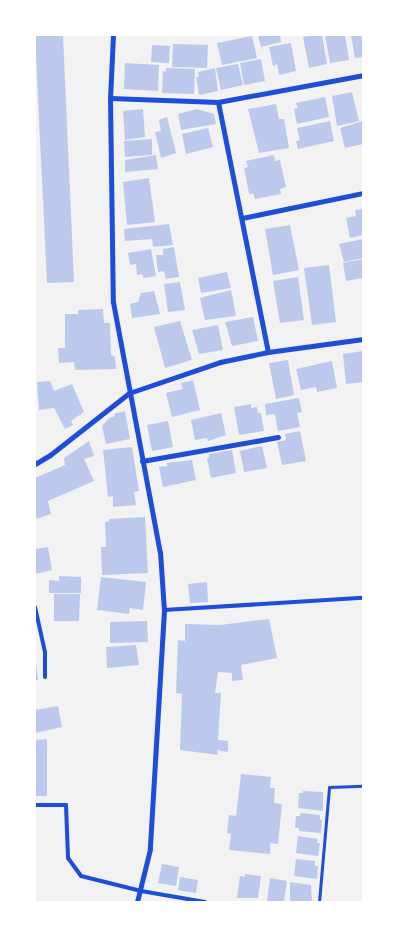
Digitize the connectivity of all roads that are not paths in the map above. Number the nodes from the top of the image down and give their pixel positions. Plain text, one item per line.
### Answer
1 (113, 35) edge
2 (363, 75) edge
3 (110, 98) junction
4 (218, 102) junction
5 (363, 193) edge
6 (242, 218) junction
7 (363, 339) edge
8 (268, 352) junction
9 (129, 393) junction
10 (278, 437) dead end
11 (35, 458) edge
12 (142, 462) junction
13 (35, 464) edge
14 (363, 598) edge
15 (35, 607) edge
16 (164, 610) junction
17 (36, 616) edge
18 (45, 677) dead end
19 (35, 805) edge
20 (141, 891) junction
21 (137, 902) edge
22 (205, 902) edge

1 - 3 street
2 - 4 street
3 - 4 street
3 - 9 street
4 - 6 street
5 - 6 street
6 - 8 street
7 - 8 street
8 - 9 street
9 - 12 street
9 - 13 street
10 - 12 street
11 - 13 lane
12 - 16 street
14 - 16 lane
15 - 17 lane
16 - 20 street
17 - 18 lane
19 - 20 lane
20 - 21 street
20 - 22 lane

